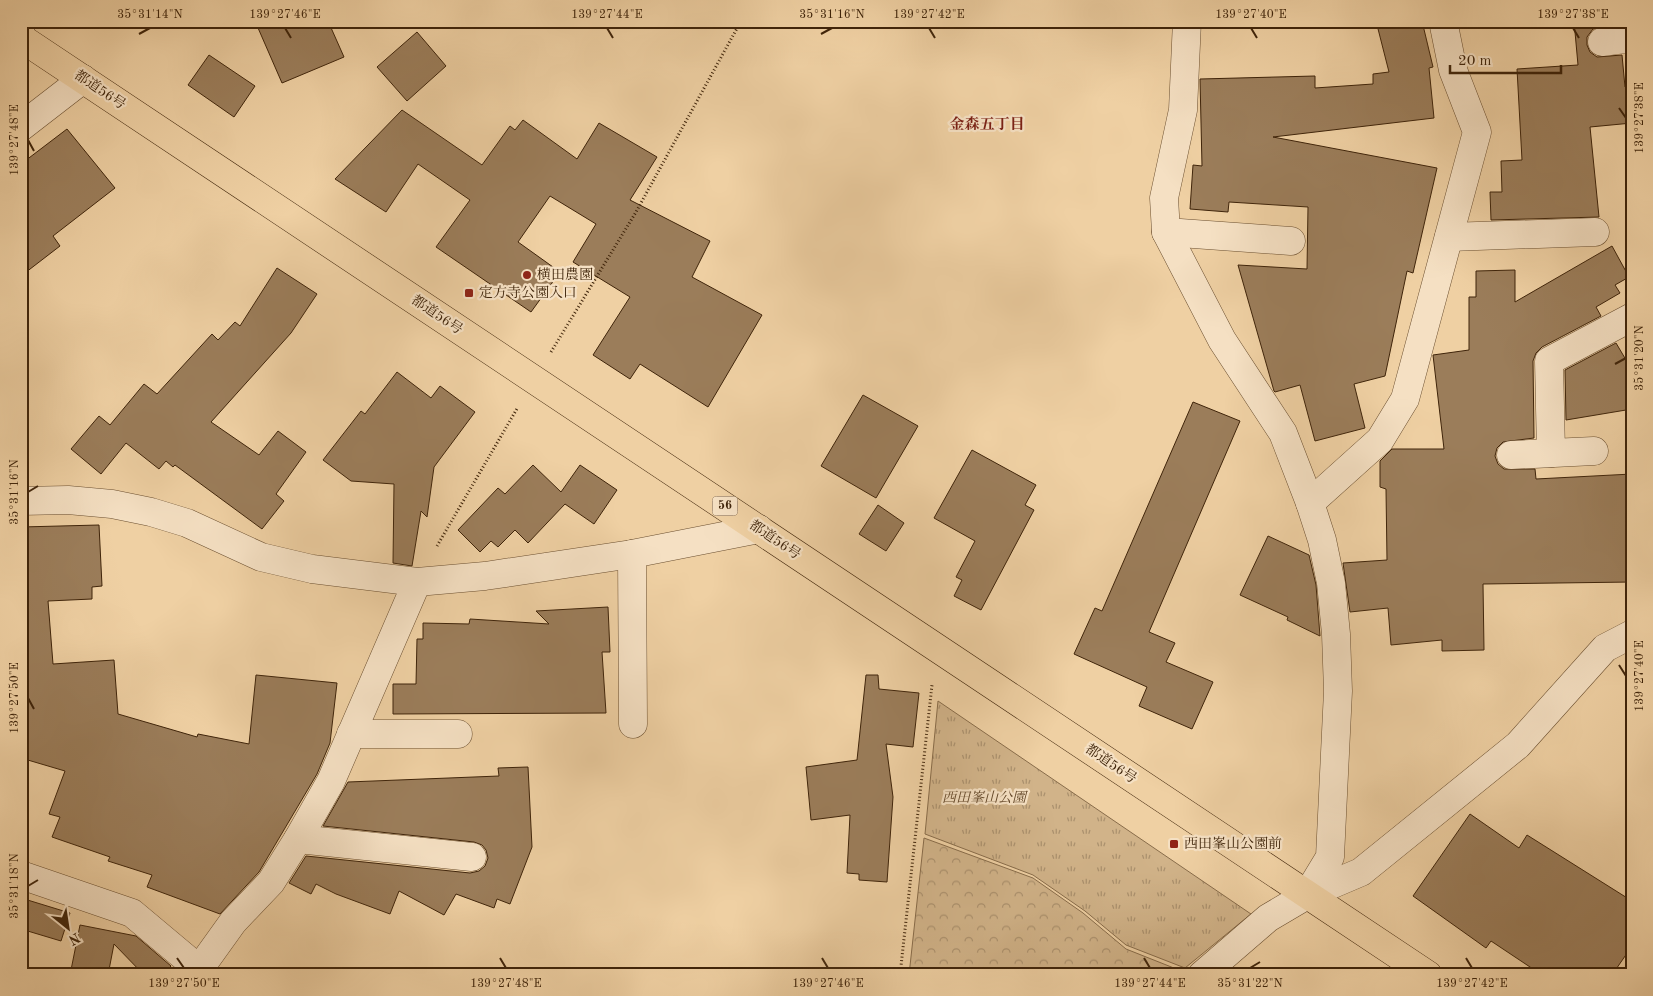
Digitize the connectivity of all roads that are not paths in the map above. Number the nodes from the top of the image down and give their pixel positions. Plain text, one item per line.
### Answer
1 (1187, 21) edge
2 (1443, 21) edge
3 (21, 38) edge
4 (1632, 38) edge
5 (1602, 42) dead end
6 (84, 79) junction
7 (21, 127) edge
8 (1166, 232) junction
9 (1595, 232) dead end
10 (1449, 237) junction
11 (1291, 241) dead end
12 (1632, 317) edge
13 (1594, 451) dead end
14 (1551, 453) junction
15 (1511, 455) dead end
16 (21, 501) edge
17 (1310, 502) junction
18 (759, 529) junction
19 (632, 554) junction
20 (417, 582) junction
21 (1632, 634) edge
22 (633, 724) dead end
23 (351, 734) junction
24 (458, 734) dead end
25 (298, 839) junction
26 (472, 857) dead end
27 (21, 875) edge
28 (1307, 895) junction
29 (200, 973) edge
30 (1202, 975) edge
31 (1428, 975) edge

1 - 8 street
2 - 10 street
3 - 6 main road, 都道56号 / 56
4 - 5 street
6 - 7 street
6 - 18 main road, 都道56号 / 56
8 - 11 street
8 - 17 street
9 - 10 street
10 - 17 street
12 - 14 street
13 - 14 street
14 - 15 street
16 - 20 street
17 - 28 street
18 - 19 street
18 - 28 main road, 都道56号 / 56
19 - 20 street
19 - 22 street
20 - 23 street
21 - 28 street
23 - 24 street
23 - 25 street
25 - 26 street
25 - 29 street
27 - 29 street
28 - 30 street
28 - 31 main road, 都道56号 / 56

